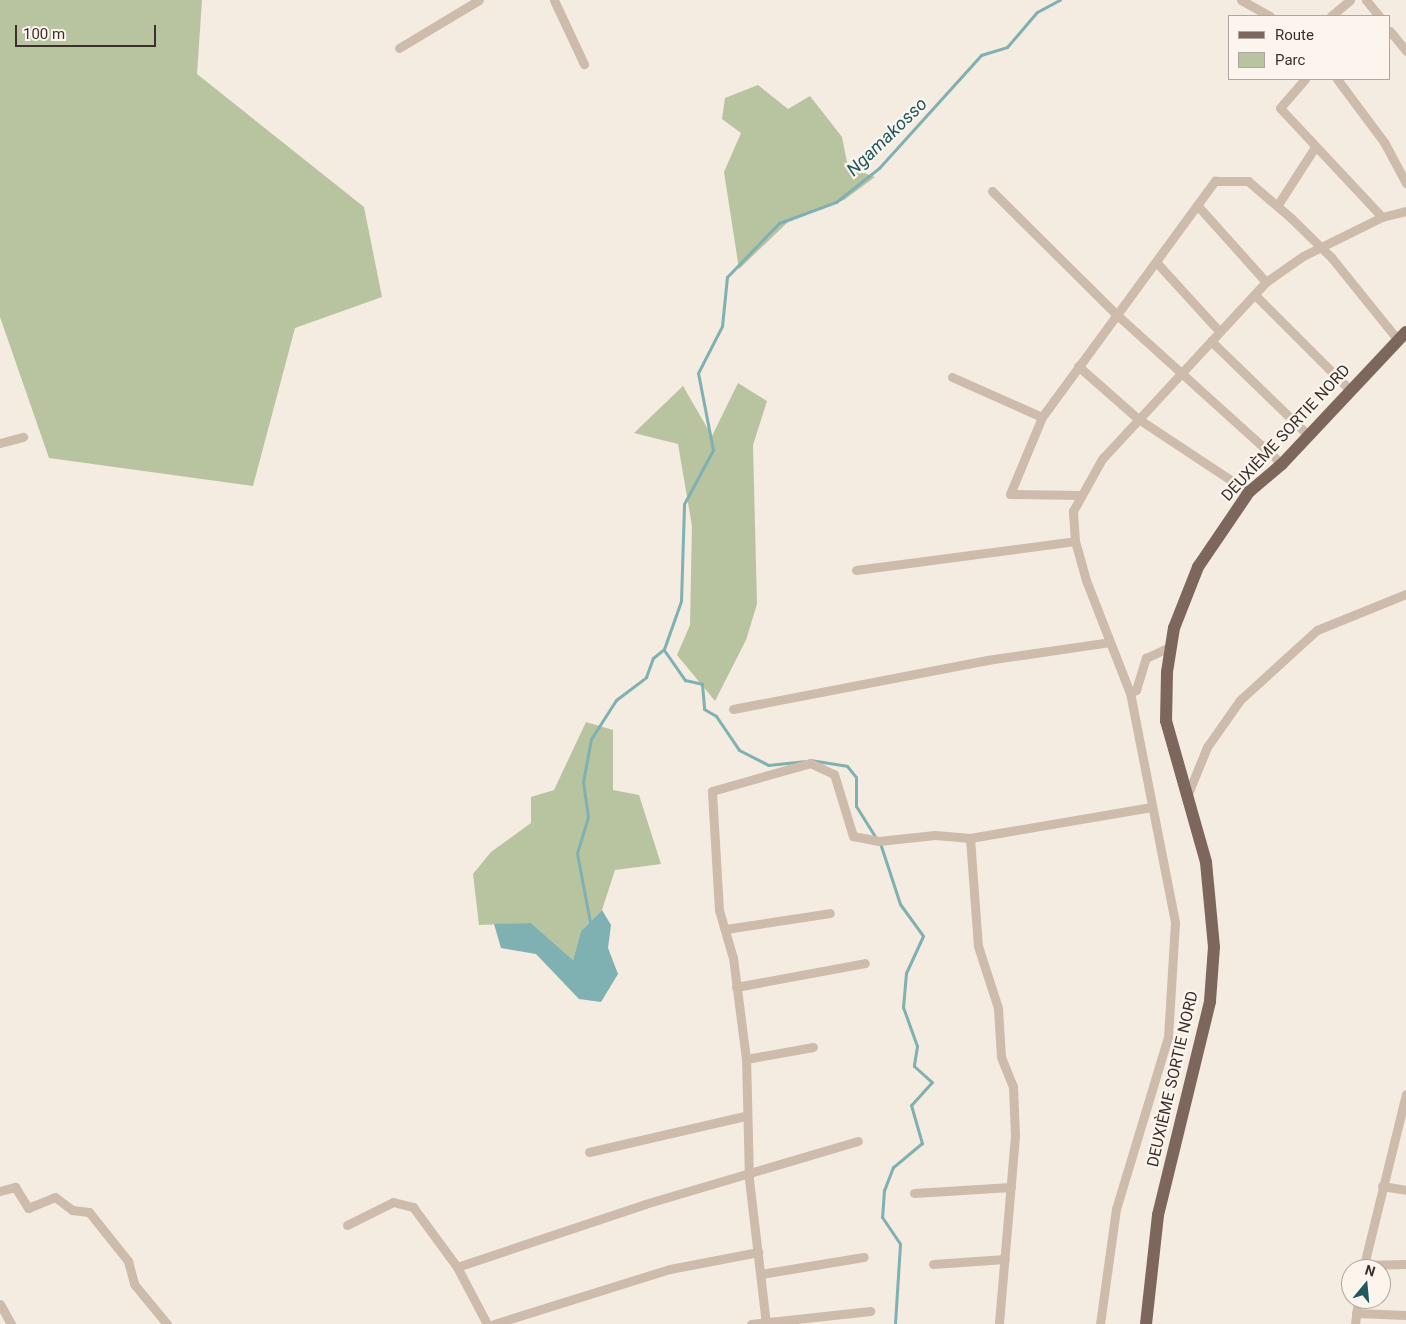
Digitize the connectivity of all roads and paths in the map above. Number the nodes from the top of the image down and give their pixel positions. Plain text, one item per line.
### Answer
1 (479, 0) edge
2 (554, 0) edge
3 (1241, 0) edge
4 (1350, 0) edge
5 (1366, 0) edge
6 (1268, 15) edge
7 (1332, 15) edge
8 (1378, 15) edge
9 (1391, 31) edge
10 (399, 48) dead end
11 (1406, 51) edge
12 (584, 64) dead end
13 (1304, 80) edge
14 (1338, 80) edge
15 (1315, 147) junction
16 (1406, 184) edge
17 (992, 191) dead end
18 (1197, 205) junction
19 (1277, 206) junction
20 (1406, 211) edge
21 (1382, 218) junction
22 (1322, 247) junction
23 (1157, 263) junction
24 (1266, 282) junction
25 (1256, 296) junction
26 (1116, 314) junction
27 (1220, 332) junction
28 (1402, 336) edge
29 (1211, 341) junction
30 (1078, 366) junction
31 (1183, 375) junction
32 (952, 377) dead end
33 (1350, 390) junction
34 (1042, 417) junction
35 (1137, 418) junction
36 (1307, 434) junction
37 (23, 437) dead end
38 (0, 443) edge
39 (1282, 464) junction
40 (1249, 492) junction
41 (1079, 495) junction
42 (1075, 542) junction
43 (856, 570) dead end
44 (1406, 594) edge
45 (1110, 642) junction
46 (1170, 647) junction
47 (1130, 693) junction
48 (733, 709) dead end
49 (1186, 799) junction
50 (1151, 807) junction
51 (970, 838) junction
52 (830, 913) dead end
53 (726, 929) junction
54 (865, 963) dead end
55 (736, 987) junction
56 (813, 1047) dead end
57 (746, 1059) junction
58 (1406, 1094) edge
59 (745, 1116) junction
60 (1403, 1123) edge
61 (858, 1140) dead end
62 (589, 1152) dead end
63 (749, 1174) junction
64 (1382, 1186) junction
65 (1012, 1187) junction
66 (1406, 1190) edge
67 (0, 1191) edge
68 (914, 1193) dead end
69 (347, 1226) dead end
70 (758, 1252) junction
71 (864, 1257) dead end
72 (1005, 1258) junction
73 (1365, 1259) edge
74 (933, 1264) dead end
75 (1406, 1264) edge
76 (1391, 1265) edge
77 (456, 1267) junction
78 (761, 1274) junction
79 (0, 1304) edge
80 (1357, 1309) edge
81 (870, 1311) dead end
82 (1356, 1313) junction
83 (1406, 1315) edge
84 (766, 1322) edge
85 (11, 1324) edge
86 (167, 1324) edge
87 (488, 1324) edge
88 (494, 1324) edge
89 (751, 1324) edge
90 (999, 1324) edge
91 (1100, 1324) edge
92 (1146, 1324) edge
93 (1355, 1324) edge

1 - 10 street
2 - 12 street
3 - 6 street
4 - 7 street
5 - 8 street
9 - 11 street
13 - 15 street
14 - 16 street
15 - 19 street
15 - 21 street
17 - 26 street
18 - 19 street
18 - 23 street
18 - 24 street
19 - 22 street
20 - 21 street
21 - 22 street
22 - 24 street
22 - 28 street
23 - 26 street
23 - 27 street
24 - 25 street
25 - 27 street
25 - 33 street
26 - 30 street
26 - 31 street
27 - 29 street
28 - 33 main road, DEUXIÈME SORTIE NORD
29 - 31 street
29 - 36 street
30 - 34 street
30 - 35 street
31 - 35 street
31 - 39 street
32 - 34 street
33 - 36 main road, DEUXIÈME SORTIE NORD
34 - 41 street
35 - 40 street
35 - 41 street
36 - 39 main road, DEUXIÈME SORTIE NORD
37 - 38 street
39 - 40 main road, DEUXIÈME SORTIE NORD
40 - 46 main road, DEUXIÈME SORTIE NORD
41 - 42 street
42 - 43 street
42 - 45 street
44 - 49 street
45 - 47 street
45 - 48 street
46 - 47 street
46 - 49 main road, DEUXIÈME SORTIE NORD
47 - 50 street
49 - 92 main road, DEUXIÈME SORTIE NORD
50 - 51 street
50 - 91 street
51 - 53 street
51 - 65 street
52 - 53 street
53 - 55 street
54 - 55 street
55 - 57 street
56 - 57 street
57 - 59 street
58 - 60 street
59 - 62 street
59 - 63 street
60 - 64 street
61 - 63 street
63 - 70 street
63 - 77 street
64 - 66 street
64 - 73 street
65 - 68 street
65 - 72 street
67 - 86 street
69 - 77 street
70 - 78 street
70 - 88 street
71 - 78 street
72 - 74 street
72 - 90 street
75 - 76 street
77 - 87 street
78 - 84 street
79 - 85 street
80 - 82 street
81 - 84 street
82 - 83 street
82 - 93 street
84 - 89 street

